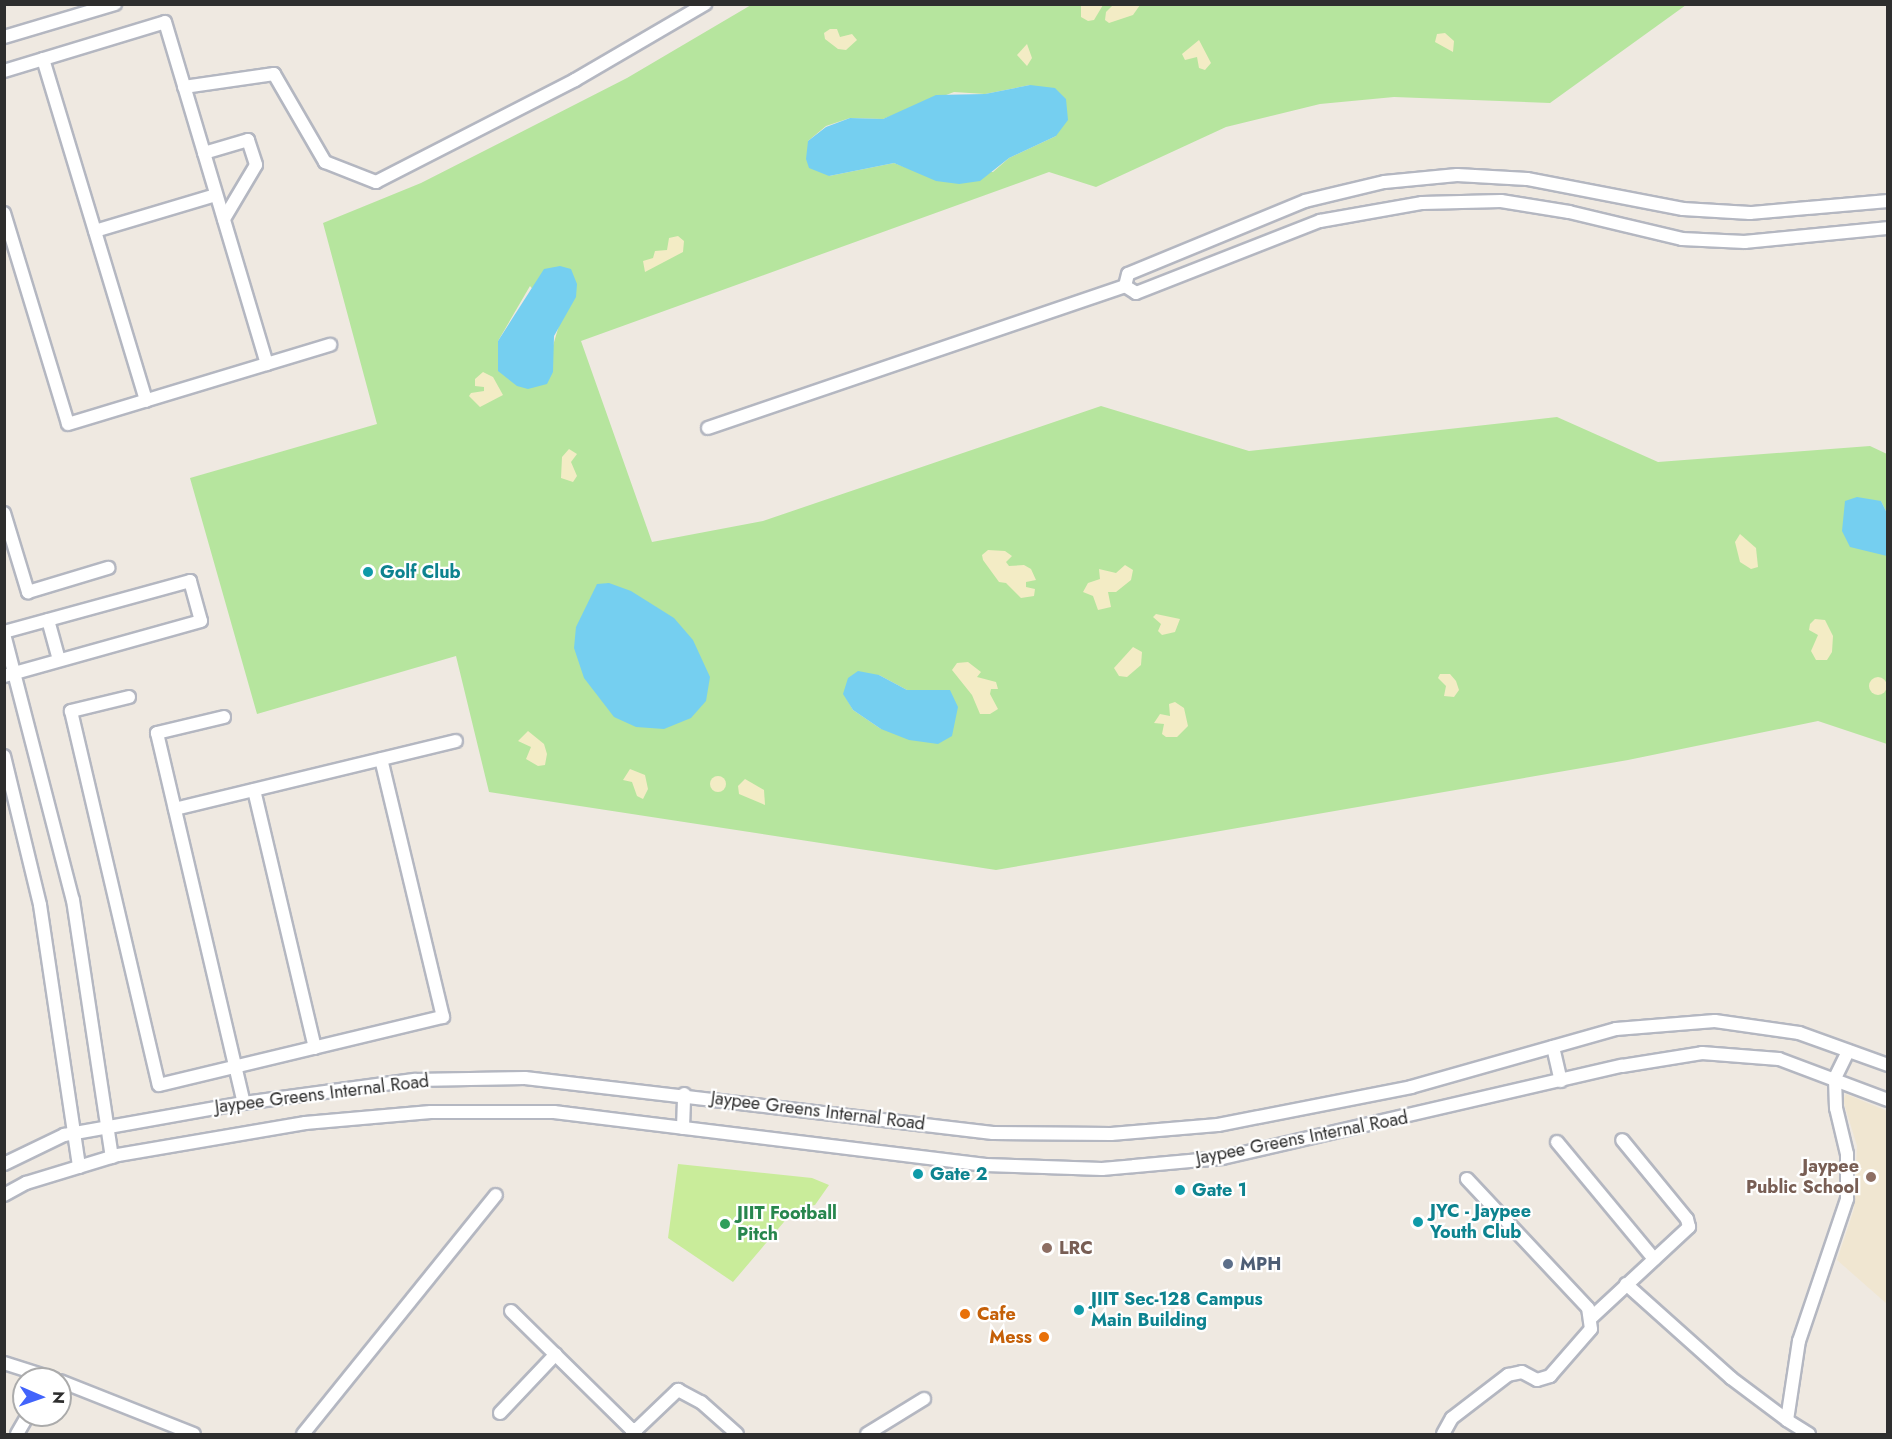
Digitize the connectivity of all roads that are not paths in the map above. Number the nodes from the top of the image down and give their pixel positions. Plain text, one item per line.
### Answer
1 (115, 4) edge
2 (705, 4) edge
3 (4, 37) edge
4 (43, 59) junction
5 (4, 71) edge
6 (184, 87) junction
7 (204, 153) junction
8 (216, 195) junction
9 (1887, 201) edge
10 (4, 213) edge
11 (224, 219) junction
12 (1887, 228) edge
13 (94, 231) junction
14 (1125, 286) junction
15 (330, 345) dead end
16 (267, 364) junction
17 (146, 401) junction
18 (708, 428) dead end
19 (4, 513) edge
20 (108, 568) dead end
21 (48, 620) junction
22 (4, 633) edge
23 (59, 660) junction
24 (10, 674) edge
25 (129, 697) dead end
26 (224, 717) dead end
27 (456, 741) dead end
28 (4, 756) edge
29 (381, 759) junction
30 (254, 790) junction
31 (175, 809) junction
32 (1553, 1047) junction
33 (315, 1048) junction
34 (1848, 1051) junction
35 (1887, 1065) edge
36 (236, 1067) junction
37 (1835, 1078) junction
38 (1561, 1081) junction
39 (684, 1094) junction
40 (1887, 1100) edge
41 (244, 1103) junction
42 (110, 1127) junction
43 (683, 1128) junction
44 (76, 1133) junction
45 (1622, 1140) dead end
46 (1557, 1142) dead end
47 (112, 1157) junction
48 (4, 1164) edge
49 (79, 1167) junction
50 (1467, 1179) dead end
51 (4, 1195) edge
52 (496, 1195) dead end
53 (1654, 1259) junction
54 (1626, 1284) junction
55 (511, 1311) dead end
56 (1591, 1318) junction
57 (556, 1354) junction
58 (72, 1386) edge
59 (924, 1399) dead end
60 (500, 1413) dead end
61 (1787, 1420) junction
62 (194, 1434) edge
63 (303, 1434) edge
64 (736, 1434) edge
65 (867, 1434) edge
66 (1443, 1434) edge
67 (1809, 1434) edge

1 - 3 street
2 - 6 street
4 - 5 street
4 - 6 street
4 - 13 street
6 - 7 street
7 - 8 street
7 - 11 street
8 - 11 street
8 - 13 street
9 - 14 street
10 - 17 street
11 - 16 street
12 - 14 street
13 - 17 street
14 - 18 street
15 - 16 street
16 - 17 street
19 - 20 street
21 - 22 street
21 - 23 street
21 - 23 street
22 - 24 street
23 - 24 street
24 - 42 street
25 - 36 street
26 - 31 street
27 - 29 street
28 - 44 street
29 - 30 street
29 - 33 street
30 - 31 street
30 - 33 street
31 - 36 street
32 - 34 street, Jaypee Greens Internal Road
32 - 38 street
32 - 39 street, Jaypee Greens Internal Road
33 - 36 street
34 - 35 street, Jaypee Greens Internal Road
34 - 37 street
36 - 41 street
37 - 38 street, Jaypee Greens Internal Road
37 - 40 street, Jaypee Greens Internal Road
37 - 61 street
38 - 43 street, Jaypee Greens Internal Road
39 - 41 street, Jaypee Greens Internal Road
39 - 43 street, Jaypee Greens Internal Road
41 - 42 street, Jaypee Greens Internal Road
42 - 44 street, Jaypee Greens Internal Road
42 - 47 street
43 - 47 street, Jaypee Greens Internal Road
44 - 48 street, Jaypee Greens Internal Road
44 - 49 street
45 - 53 street
46 - 53 street
47 - 49 street, Jaypee Greens Internal Road
49 - 51 street, Jaypee Greens Internal Road
50 - 56 street
52 - 63 street
53 - 54 street
54 - 56 street
54 - 61 street
55 - 57 street
56 - 66 street
57 - 60 street
57 - 64 street
58 - 62 street
59 - 65 street
61 - 67 street

